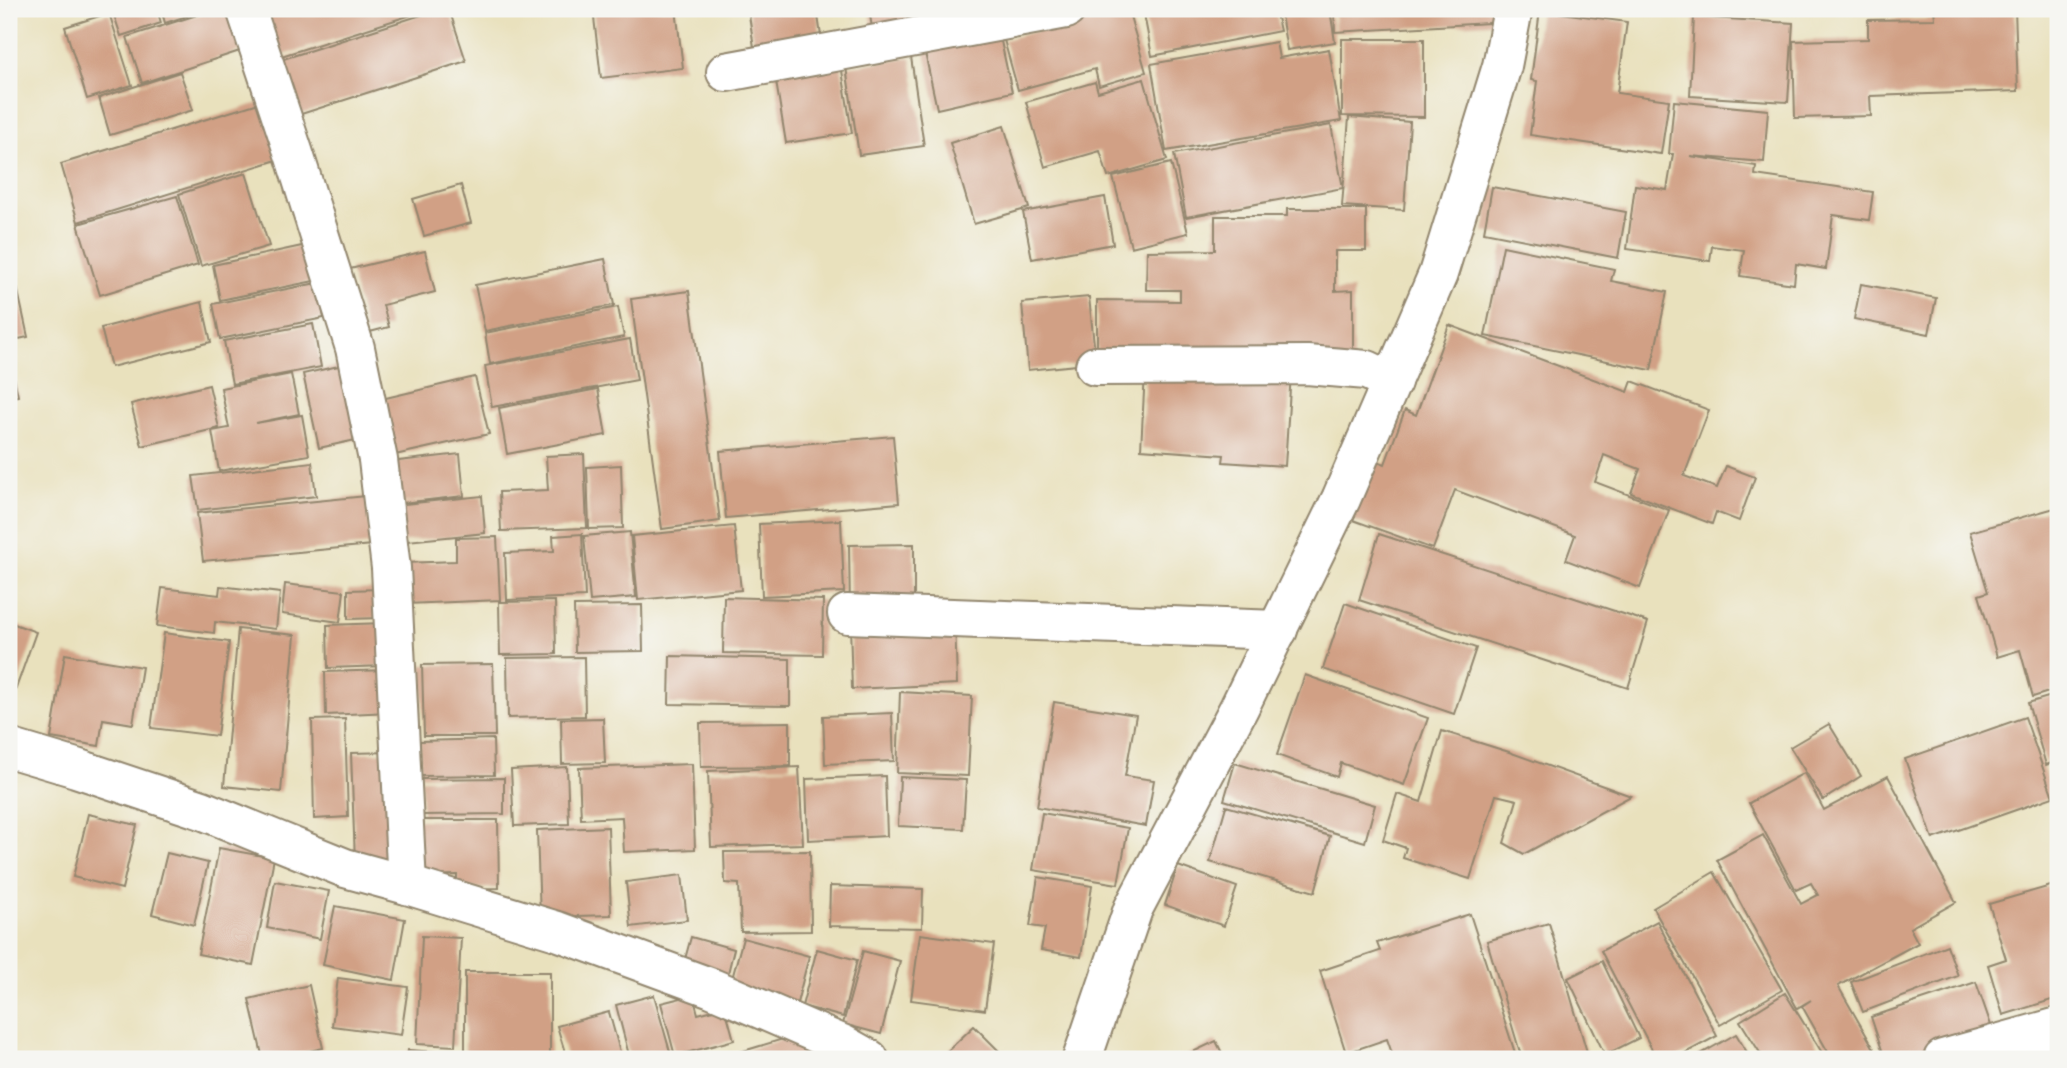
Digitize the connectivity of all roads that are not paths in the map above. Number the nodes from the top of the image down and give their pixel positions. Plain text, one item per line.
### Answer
1 (246, 9) edge
2 (1066, 9) edge
3 (1513, 9) edge
4 (726, 72) dead end
5 (1095, 366) dead end
6 (1392, 382) junction
7 (847, 614) dead end
8 (1278, 630) junction
9 (9, 748) edge
10 (407, 885) junction
11 (2058, 1027) edge
12 (869, 1059) edge
13 (1082, 1059) edge
14 (1943, 1059) edge

1 - 10 street
2 - 4 street
3 - 6 street
5 - 6 street
6 - 8 street
7 - 8 street
8 - 13 street
9 - 10 street
10 - 12 street
11 - 14 street

